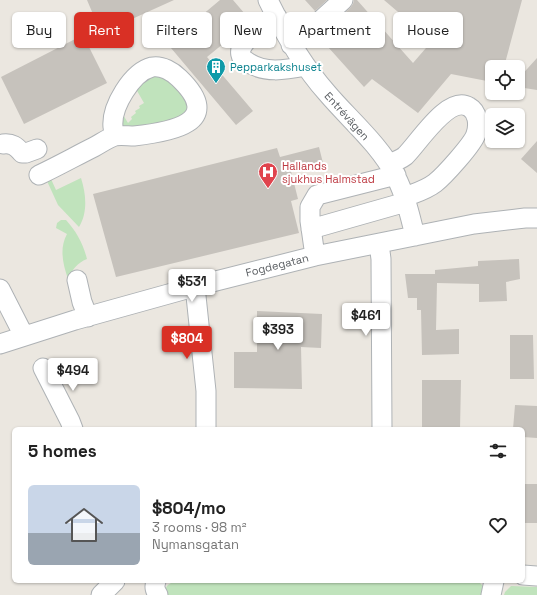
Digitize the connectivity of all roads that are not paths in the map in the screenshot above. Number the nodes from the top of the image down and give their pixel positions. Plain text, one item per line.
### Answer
1 (268, 0) edge
2 (343, 0) edge
3 (273, 12) edge
4 (330, 12) edge
5 (276, 18) edge
6 (284, 32) edge
7 (242, 48) edge
8 (294, 48) edge
9 (306, 66) junction
10 (115, 136) junction
11 (3, 144) dead end
12 (37, 149) dead end
13 (393, 170) junction
14 (40, 175) dead end
15 (406, 199) junction
16 (537, 218) edge
17 (311, 229) junction
18 (415, 236) junction
19 (379, 244) junction
20 (315, 256) junction
21 (77, 280) dead end
22 (193, 287) junction
23 (0, 289) edge
24 (88, 317) junction
25 (24, 336) junction
26 (0, 344) edge
27 (43, 368) dead end
28 (72, 427) edge
29 (206, 427) edge
30 (382, 427) edge
31 (525, 575) edge
32 (537, 576) edge
33 (113, 583) edge
34 (494, 583) edge
35 (102, 595) edge
36 (491, 595) edge

1 - 3 street, Entrévägen
2 - 4 street
5 - 6 street, Entrévägen
7 - 9 street
8 - 9 street, Entrévägen
9 - 13 street, Entrévägen
10 - 10 street
10 - 14 street
11 - 12 street
13 - 15 street, Entrévägen
13 - 15 street
13 - 17 street
15 - 17 street
15 - 18 street, Entrévägen
16 - 18 street, Fogdegatan
17 - 20 street
18 - 19 street, Fogdegatan
19 - 20 street, Fogdegatan
19 - 30 street
20 - 22 street, Fogdegatan
21 - 24 street
22 - 24 street, Fogdegatan
22 - 29 street
23 - 25 street
24 - 25 street, Fogdegatan
25 - 26 street, Fogdegatan
27 - 28 street
31 - 32 street
33 - 35 street
34 - 36 street

